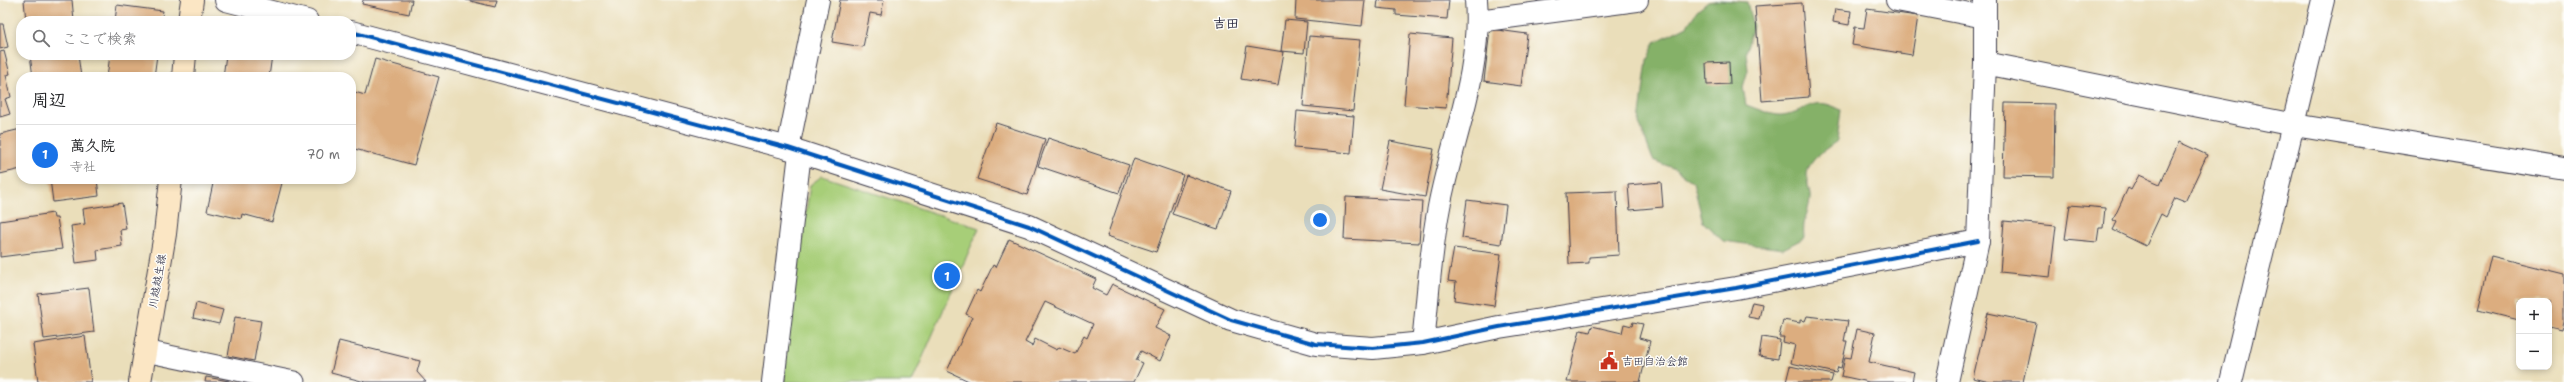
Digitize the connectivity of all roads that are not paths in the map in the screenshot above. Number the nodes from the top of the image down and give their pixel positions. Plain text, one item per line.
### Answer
1 (192, 0) edge
2 (226, 0) edge
3 (818, 0) edge
4 (1637, 0) edge
5 (1897, 0) edge
6 (2323, 0) edge
7 (1985, 9) edge
8 (1477, 11) edge
9 (190, 16) edge
10 (288, 16) edge
11 (356, 33) edge
12 (185, 60) edge
13 (1985, 63) junction
14 (184, 72) edge
15 (2294, 125) junction
16 (794, 151) junction
17 (2564, 169) edge
18 (170, 184) edge
19 (1978, 241) junction
20 (1423, 343) junction
21 (145, 352) junction
22 (140, 382) edge
23 (294, 382) edge
24 (773, 382) edge
25 (1947, 382) edge
26 (2231, 382) edge

1 - 9 main road
2 - 10 street
3 - 16 street
4 - 8 street
5 - 7 street
6 - 15 street
7 - 13 street
8 - 20 street
11 - 16 street
12 - 14 main road
13 - 15 street
13 - 19 street
15 - 17 street
15 - 26 street
16 - 20 street
16 - 24 street
18 - 21 main road, 川越越生線
19 - 20 street
19 - 25 street
21 - 22 main road, 川越越生線
21 - 23 lane

